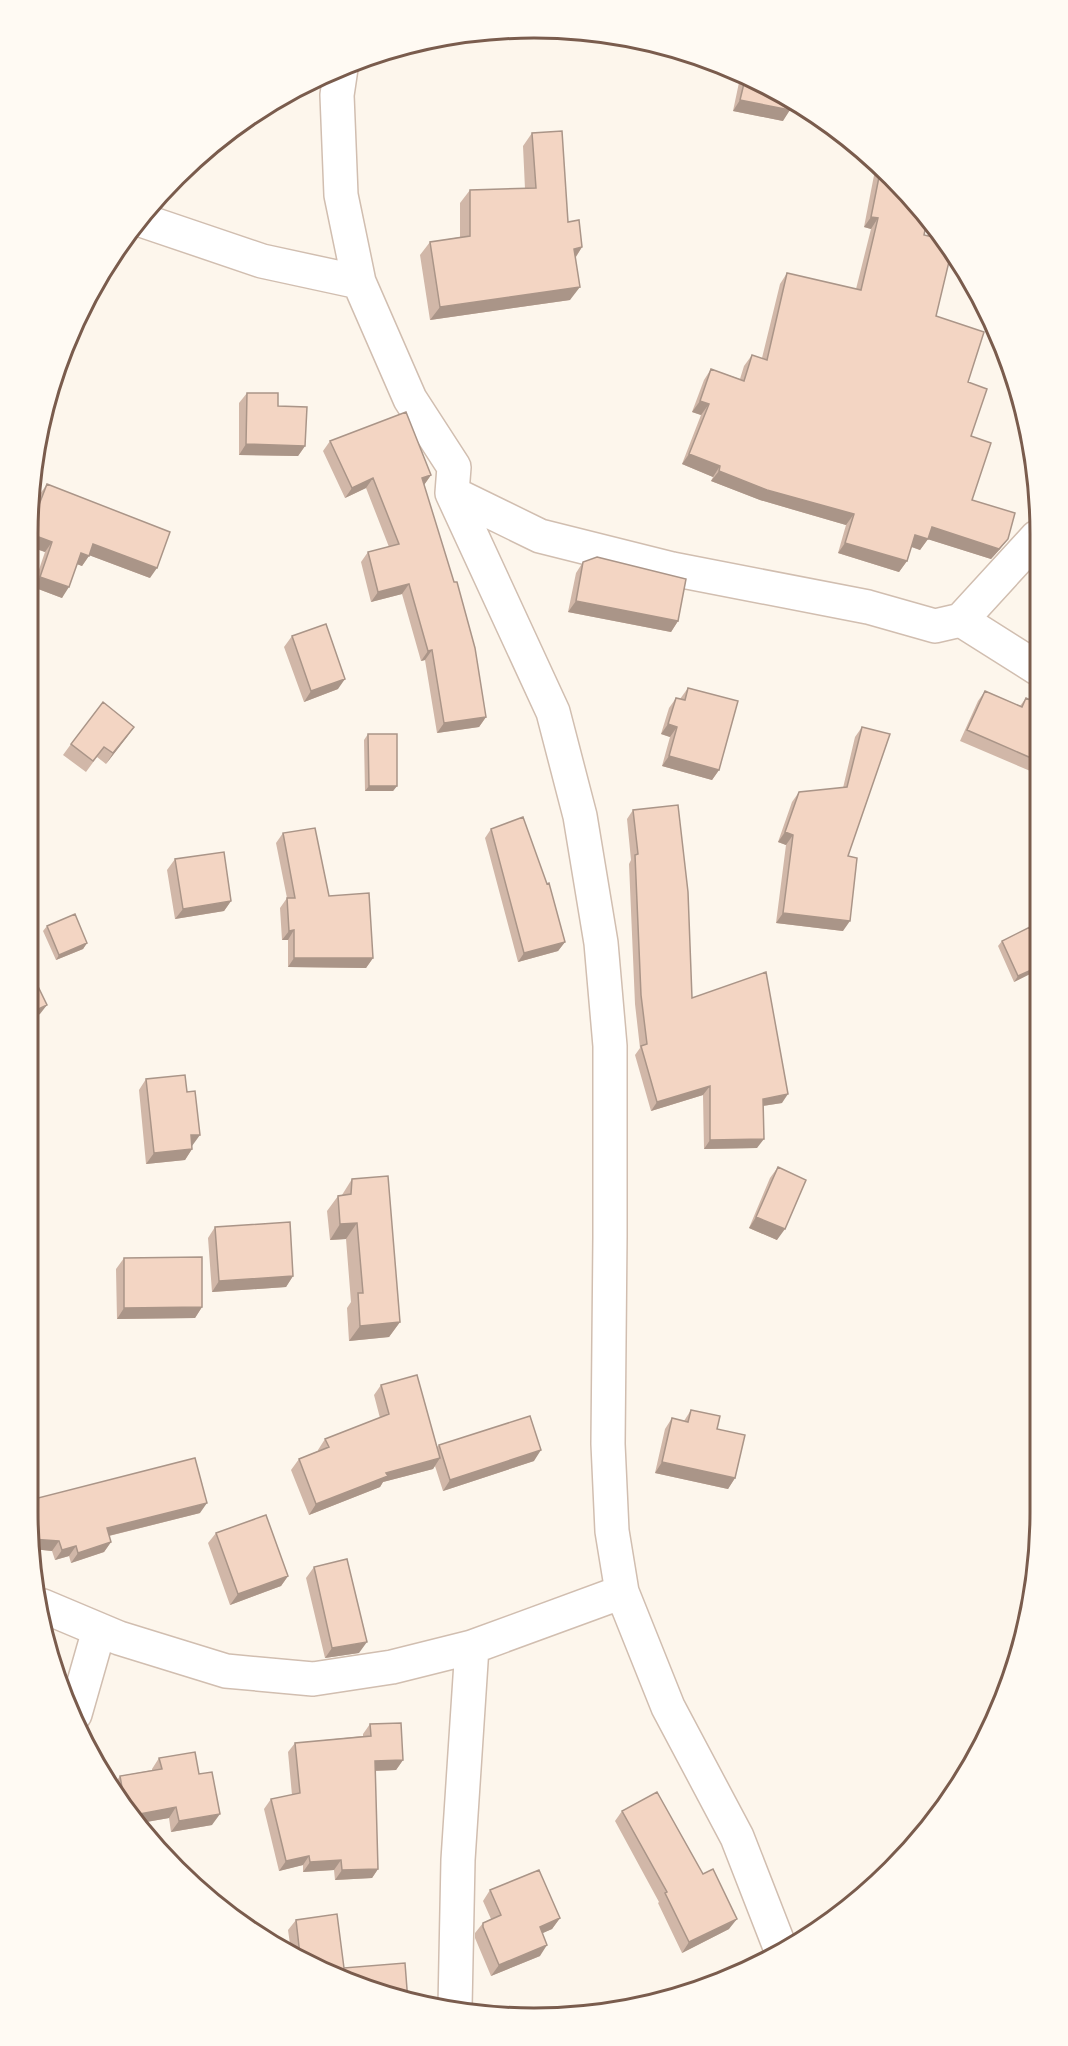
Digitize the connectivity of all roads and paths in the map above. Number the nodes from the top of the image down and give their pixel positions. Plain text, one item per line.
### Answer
1 (340, 77) edge
2 (148, 222) edge
3 (359, 282) junction
4 (452, 493) junction
5 (1030, 545) edge
6 (961, 620) junction
7 (1030, 664) edge
8 (622, 1592) junction
9 (47, 1608) edge
10 (99, 1629) junction
11 (472, 1647) junction
12 (77, 1707) edge
13 (779, 1944) edge
14 (454, 2002) edge

1 - 3 street
2 - 3 street
3 - 4 street
4 - 6 street
4 - 8 street
5 - 6 street
6 - 7 street
8 - 11 street
8 - 13 street
9 - 10 street
10 - 11 street
10 - 12 street
11 - 14 street

